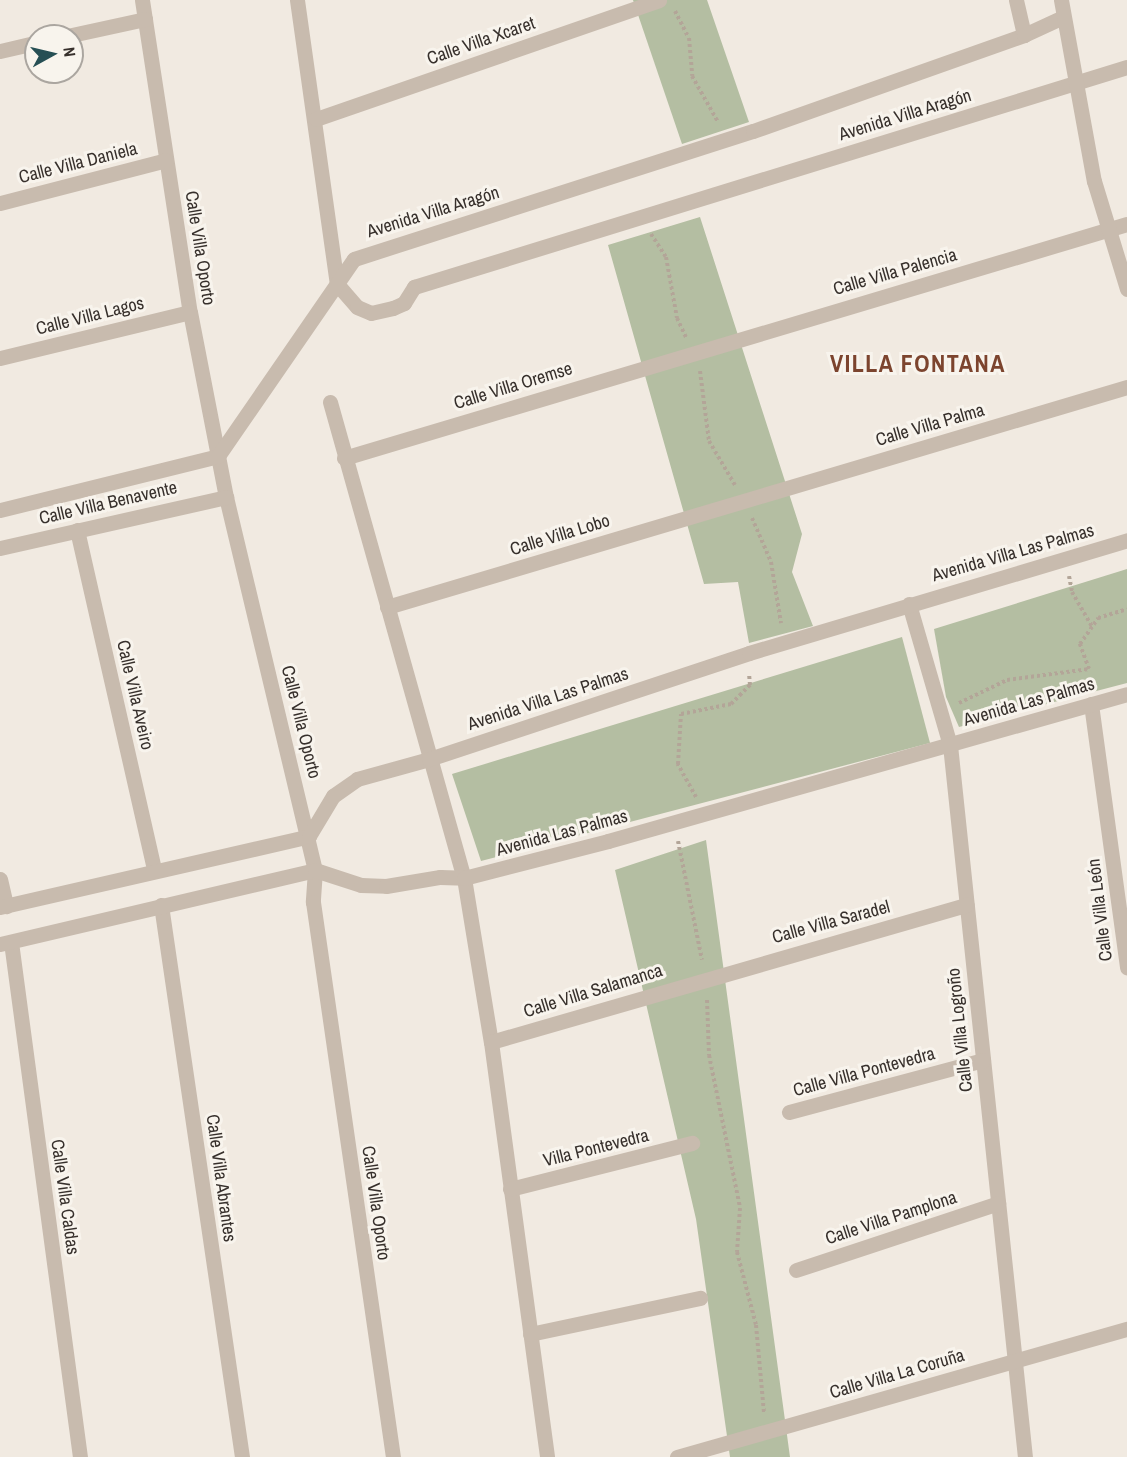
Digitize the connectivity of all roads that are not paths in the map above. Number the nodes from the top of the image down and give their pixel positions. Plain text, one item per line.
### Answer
1 (142, 0) edge
2 (297, 0) edge
3 (659, 0) edge
4 (1016, 0) edge
5 (1061, 0) edge
6 (1063, 17) junction
7 (145, 19) junction
8 (84, 32) edge
9 (1024, 35) junction
10 (24, 46) edge
11 (0, 51) edge
12 (1127, 68) edge
13 (1077, 81) junction
14 (316, 119) junction
15 (166, 160) junction
16 (0, 203) edge
17 (1127, 224) edge
18 (1108, 230) junction
19 (338, 284) junction
20 (1127, 289) edge
21 (190, 312) junction
22 (693, 351) joint
23 (0, 358) edge
24 (1127, 387) edge
25 (330, 402) dead end
26 (218, 456) junction
27 (344, 458) junction
28 (225, 497) junction
29 (743, 500) joint
30 (0, 510) edge
31 (77, 530) junction
32 (1127, 540) edge
33 (0, 548) edge
34 (909, 604) junction
35 (387, 607) junction
36 (1127, 694) edge
37 (1091, 704) junction
38 (950, 745) junction
39 (429, 759) junction
40 (309, 836) junction
41 (1120, 854) edge
42 (154, 870) junction
43 (315, 870) junction
44 (464, 878) junction
45 (0, 879) edge
46 (161, 905) junction
47 (967, 905) junction
48 (3, 907) edge
49 (5, 943) edge
50 (1127, 968) edge
51 (706, 977) joint
52 (491, 1042) junction
53 (983, 1060) junction
54 (789, 1112) dead end
55 (692, 1143) dead end
56 (510, 1190) junction
57 (998, 1203) junction
58 (796, 1270) dead end
59 (700, 1298) dead end
60 (1127, 1329) edge
61 (530, 1334) junction
62 (1015, 1361) junction
63 (80, 1457) edge
64 (242, 1457) edge
65 (393, 1457) edge
66 (547, 1457) edge
67 (677, 1457) edge
68 (1025, 1457) edge

1 - 7 street, Calle Villa Oporto
2 - 14 street
3 - 14 street, Calle Villa Xcaret
4 - 9 street
5 - 6 street
6 - 9 street, Avenida Villa Aragón
6 - 13 street
7 - 8 street
7 - 15 street, Calle Villa Oporto
9 - 19 street, Avenida Villa Aragón
10 - 11 street
12 - 13 street, Avenida Villa Aragón
13 - 18 street
13 - 19 street, Avenida Villa Aragón
14 - 19 street
15 - 16 street, Calle Villa Daniela
15 - 21 street, Calle Villa Oporto
17 - 18 street, Calle Villa Palencia
18 - 20 street
18 - 22 street, Calle Villa Palencia
19 - 26 street
21 - 23 street, Calle Villa Lagos
21 - 26 street, Calle Villa Oporto
22 - 27 street, Calle Villa Oremse
24 - 29 street, Calle Villa Palma
25 - 27 street
26 - 28 street, Calle Villa Oporto
26 - 30 street, Calle Villa Benavente
27 - 35 street
28 - 31 street, Calle Villa Benavente
28 - 40 street, Calle Villa Oporto
29 - 35 street, Calle Villa Lobo
31 - 33 street, Calle Villa Benavente
31 - 42 street, Calle Villa Aveiro
32 - 34 street, Avenida Villa Las Palmas
34 - 38 street, Calle Villa Logroño
34 - 39 street, Avenida Villa Las Palmas
35 - 39 street
36 - 37 street, Avenida Las Palmas
37 - 38 street, Avenida Las Palmas
37 - 41 street, Calle Villa León
38 - 44 street, Avenida Las Palmas
38 - 47 street, Calle Villa Logroño
39 - 40 street, Avenida Villa Las Palmas
39 - 44 street
40 - 42 street
40 - 43 street, Calle Villa Oporto
41 - 50 street, Calle Villa León
42 - 48 street
43 - 44 street, Avenida Las Palmas
43 - 46 street
43 - 65 street, Calle Villa Oporto
44 - 52 street
45 - 48 street
46 - 49 street
46 - 64 street, Calle Villa Abrantes
47 - 51 street, Calle Villa Saradel
47 - 53 street, Calle Villa Logroño
49 - 63 street, Calle Villa Caldas
51 - 52 street, Calle Villa Salamanca
52 - 56 street
53 - 54 street, Calle Villa Pontevedra
53 - 57 street, Calle Villa Logroño
55 - 56 street, Villa Pontevedra
56 - 61 street
57 - 58 street, Calle Villa Pamplona
57 - 62 street, Calle Villa Logroño
59 - 61 street
60 - 62 street, Calle Villa La Coruña
61 - 66 street
62 - 67 street, Calle Villa La Coruña
62 - 68 street, Calle Villa Logroño

